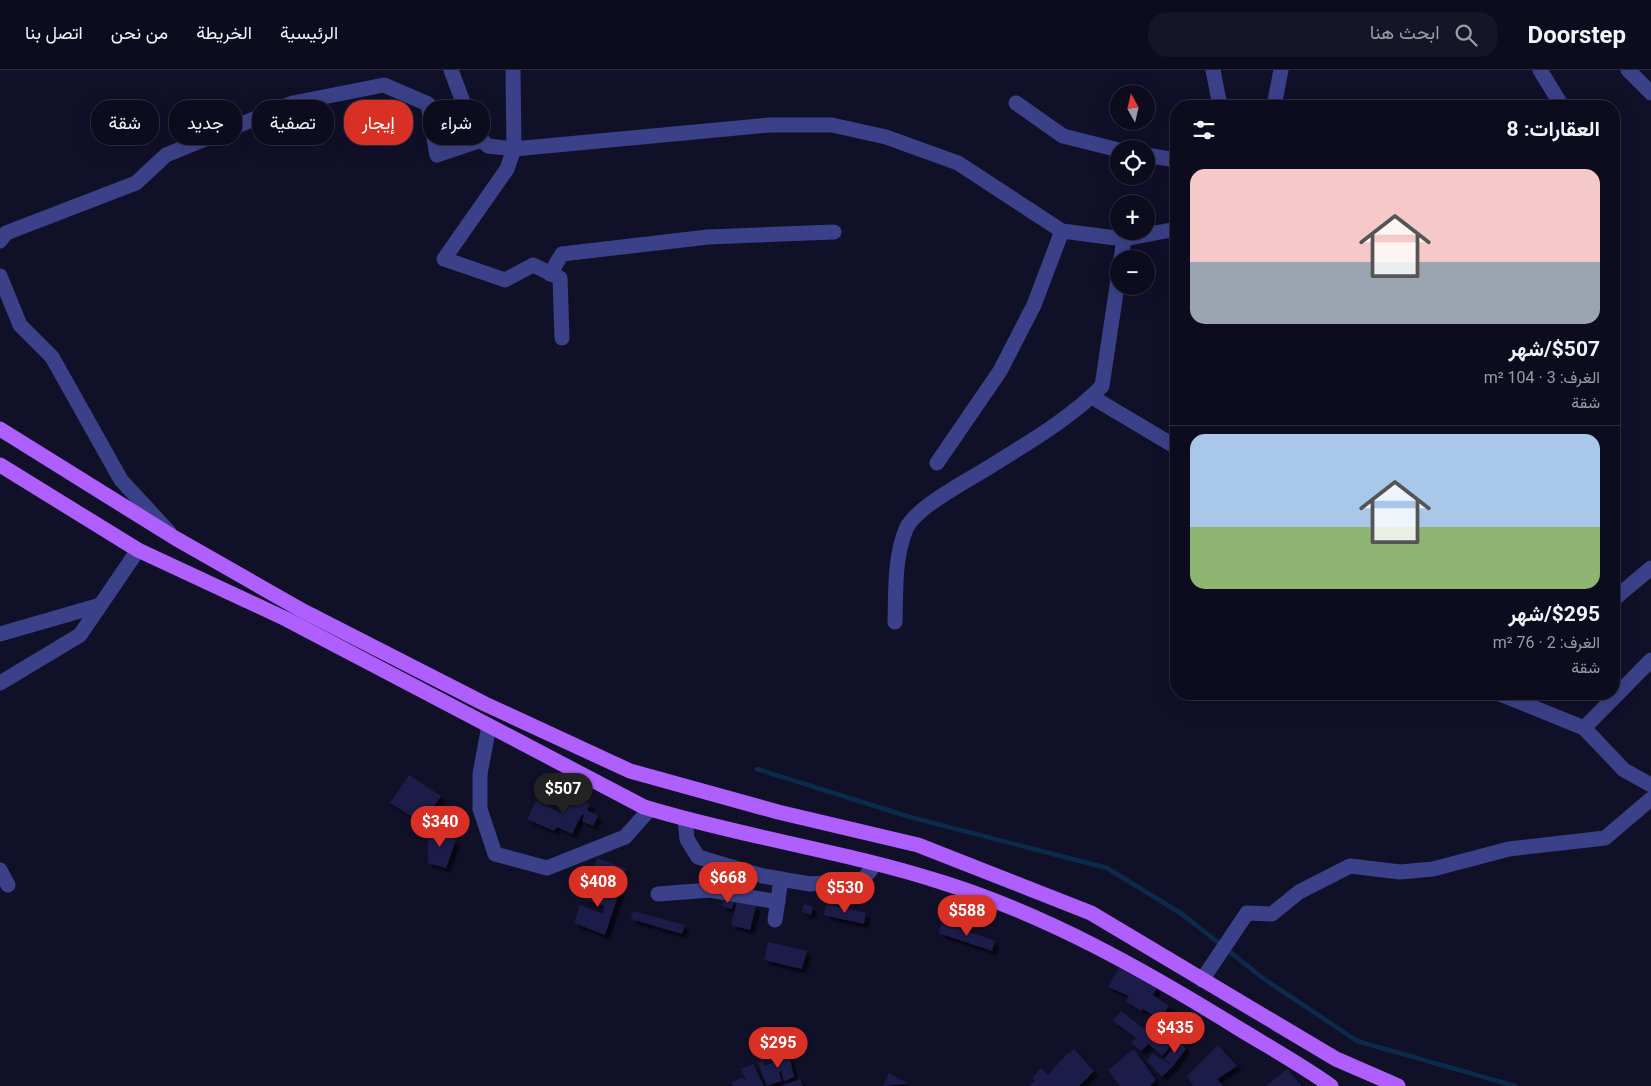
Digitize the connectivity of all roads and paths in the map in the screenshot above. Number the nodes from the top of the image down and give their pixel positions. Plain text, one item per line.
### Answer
1 (451, 70) edge
2 (513, 70) edge
3 (1213, 70) edge
4 (1281, 70) edge
5 (1540, 70) edge
6 (1628, 70) edge
7 (1651, 93) edge
8 (462, 100) edge
9 (1219, 100) edge
10 (1275, 100) edge
11 (1558, 100) edge
12 (423, 102) edge
13 (1016, 104) dead end
14 (435, 145) edge
15 (468, 145) edge
16 (487, 145) edge
17 (1110, 148) edge
18 (514, 149) junction
19 (1155, 156) edge
20 (1170, 159) edge
21 (1170, 230) edge
22 (834, 232) dead end
23 (1062, 232) junction
24 (1155, 233) edge
25 (1110, 237) edge
26 (0, 241) edge
27 (550, 274) junction
28 (0, 276) edge
29 (1116, 295) edge
30 (562, 338) dead end
31 (1092, 396) junction
32 (0, 429) edge
33 (1170, 443) edge
34 (937, 462) dead end
35 (0, 465) edge
36 (175, 538) junction
37 (138, 550) junction
38 (1651, 568) edge
39 (1620, 594) edge
40 (97, 606) junction
41 (895, 622) dead end
42 (0, 634) edge
43 (1651, 660) edge
44 (0, 683) edge
45 (1620, 691) edge
46 (1515, 700) edge
47 (1612, 700) edge
48 (489, 726) junction
49 (1584, 728) junction
50 (1651, 785) edge
51 (1651, 799) edge
52 (650, 809) junction
53 (685, 819) junction
54 (874, 864) junction
55 (0, 870) edge
56 (781, 879) junction
57 (8, 886) dead end
58 (658, 894) dead end
59 (778, 902) junction
60 (775, 920) dead end
61 (1202, 980) junction
62 (1331, 1086) edge
63 (1398, 1086) edge

1 - 8 street
2 - 18 street
3 - 9 street
4 - 10 street
5 - 11 street
6 - 7 street
12 - 26 street
13 - 17 street
14 - 15 street
16 - 18 street
18 - 23 street
18 - 27 street
19 - 20 street
21 - 24 street
22 - 27 street
23 - 25 street
23 - 34 street
27 - 30 street
28 - 36 street
29 - 31 street
31 - 33 street
31 - 41 street
32 - 36 main road
35 - 37 main road
36 - 61 main road
37 - 40 street
37 - 48 main road
38 - 39 street
40 - 42 street
40 - 44 street
43 - 45 street
46 - 49 street
47 - 49 street
48 - 52 main road
48 - 52 street
49 - 50 street
51 - 61 street
52 - 53 main road
53 - 54 main road
53 - 56 street
54 - 56 street
54 - 62 main road
55 - 57 street
56 - 59 street
58 - 59 street
59 - 60 street
61 - 63 main road

